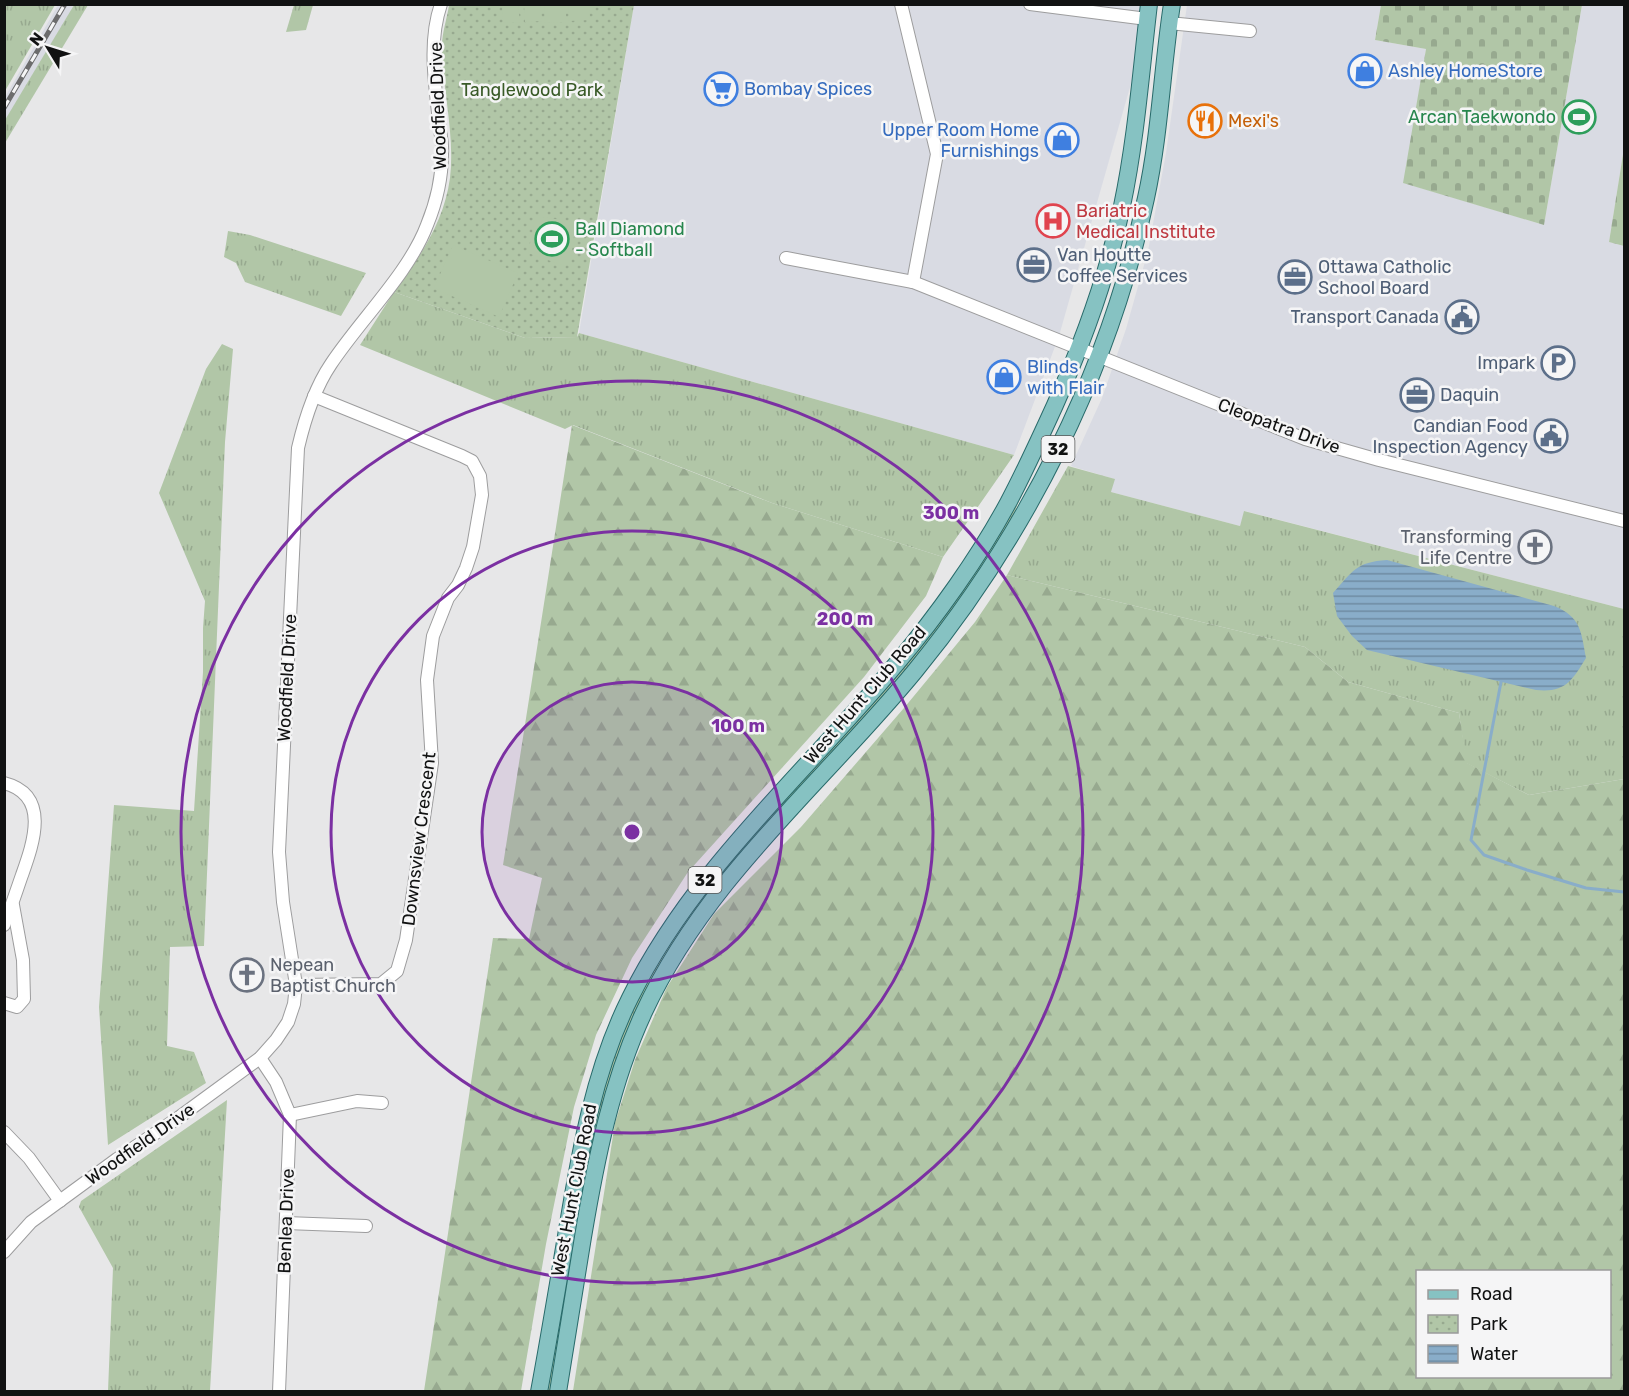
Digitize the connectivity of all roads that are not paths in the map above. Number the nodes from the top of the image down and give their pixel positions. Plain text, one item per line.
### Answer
1 (441, 4) edge
2 (901, 4) edge
3 (1030, 4) edge
4 (1172, 4) edge
5 (1148, 12) edge
6 (1169, 23) junction
7 (1250, 31) dead end
8 (786, 258) dead end
9 (913, 282) junction
10 (1080, 348) junction
11 (1099, 356) junction
12 (314, 396) junction
13 (1624, 521) edge
14 (4, 783) edge
15 (13, 903) junction
16 (4, 925) edge
17 (296, 985) junction
18 (4, 1003) edge
19 (260, 1058) junction
20 (382, 1103) dead end
21 (290, 1115) junction
22 (4, 1132) edge
23 (60, 1201) junction
24 (286, 1223) junction
25 (366, 1226) dead end
26 (4, 1252) edge
27 (279, 1392) edge
28 (540, 1392) edge
29 (558, 1392) edge

1 - 12 street, Woodfield Drive
2 - 9 street
3 - 5 street
4 - 6 main road, West Hunt Club Road / 32
5 - 6 main road
5 - 10 main road, West Hunt Club Road / 32
6 - 7 street
6 - 11 main road, West Hunt Club Road / 32
8 - 9 street, Cleopatra Drive
9 - 10 street, Cleopatra Drive
10 - 11 street, Cleopatra Drive
10 - 28 main road, West Hunt Club Road / 32
11 - 13 street, Cleopatra Drive
11 - 29 main road, West Hunt Club Road / 32
12 - 17 street, Woodfield Drive
12 - 17 street, Downsview Crescent
14 - 15 street
15 - 16 street
15 - 18 street
17 - 19 street, Woodfield Drive
19 - 21 street, Benlea Drive
19 - 23 street, Woodfield Drive
20 - 21 street
21 - 24 street, Benlea Drive
22 - 23 street
23 - 26 street, Woodfield Drive
24 - 25 street
24 - 27 street, Benlea Drive

